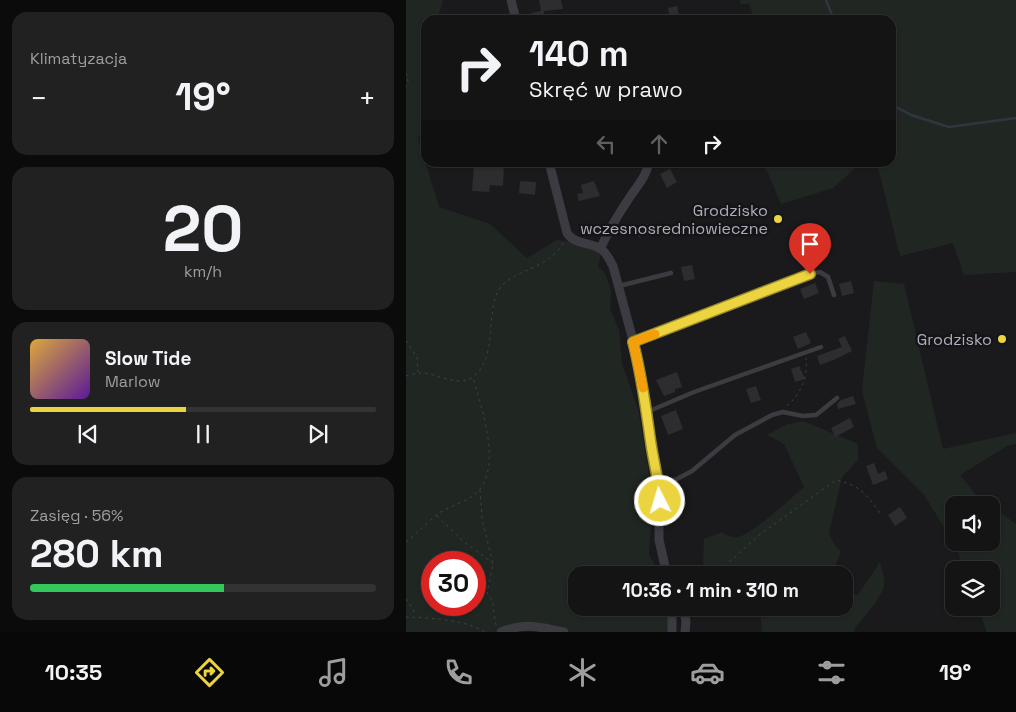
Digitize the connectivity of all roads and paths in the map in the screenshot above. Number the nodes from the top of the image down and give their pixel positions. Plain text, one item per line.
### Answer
1 (511, 0) edge
2 (515, 15) edge
3 (406, 73) edge
4 (406, 86) edge
5 (550, 167) edge
6 (647, 167) edge
7 (567, 233) junction
8 (600, 249) junction
9 (671, 273) dead end
10 (619, 286) junction
11 (834, 295) dead end
12 (406, 341) edge
13 (633, 342) junction
14 (821, 347) dead end
15 (805, 352) junction
16 (418, 373) junction
17 (406, 376) edge
18 (473, 377) junction
19 (837, 398) dead end
20 (647, 412) junction
21 (780, 413) junction
22 (659, 484) junction
23 (480, 490) junction
24 (880, 513) dead end
25 (436, 515) junction
26 (406, 542) edge
27 (493, 564) junction
28 (665, 566) edge
29 (725, 566) edge
30 (406, 599) edge
31 (672, 616) edge
32 (685, 616) edge
33 (406, 617) edge
34 (415, 618) junction
35 (485, 632) edge
36 (500, 632) edge
37 (564, 632) edge
38 (672, 632) edge
39 (685, 632) edge

1 - 2 street
3 - 4 path
5 - 7 street
6 - 8 street
7 - 8 street
7 - 18 path
8 - 10 street
9 - 10 lane
10 - 13 street
11 - 13 lane
12 - 16 path
13 - 20 street
14 - 15 lane
15 - 20 lane
15 - 21 path
16 - 17 path
16 - 18 path
18 - 23 path
19 - 21 lane
20 - 22 street
21 - 22 lane
22 - 28 street
23 - 25 path
23 - 27 path
24 - 29 path
25 - 26 path
25 - 27 path
27 - 36 path
30 - 34 path
31 - 38 street
32 - 39 street
33 - 34 path
34 - 35 path
36 - 37 street

